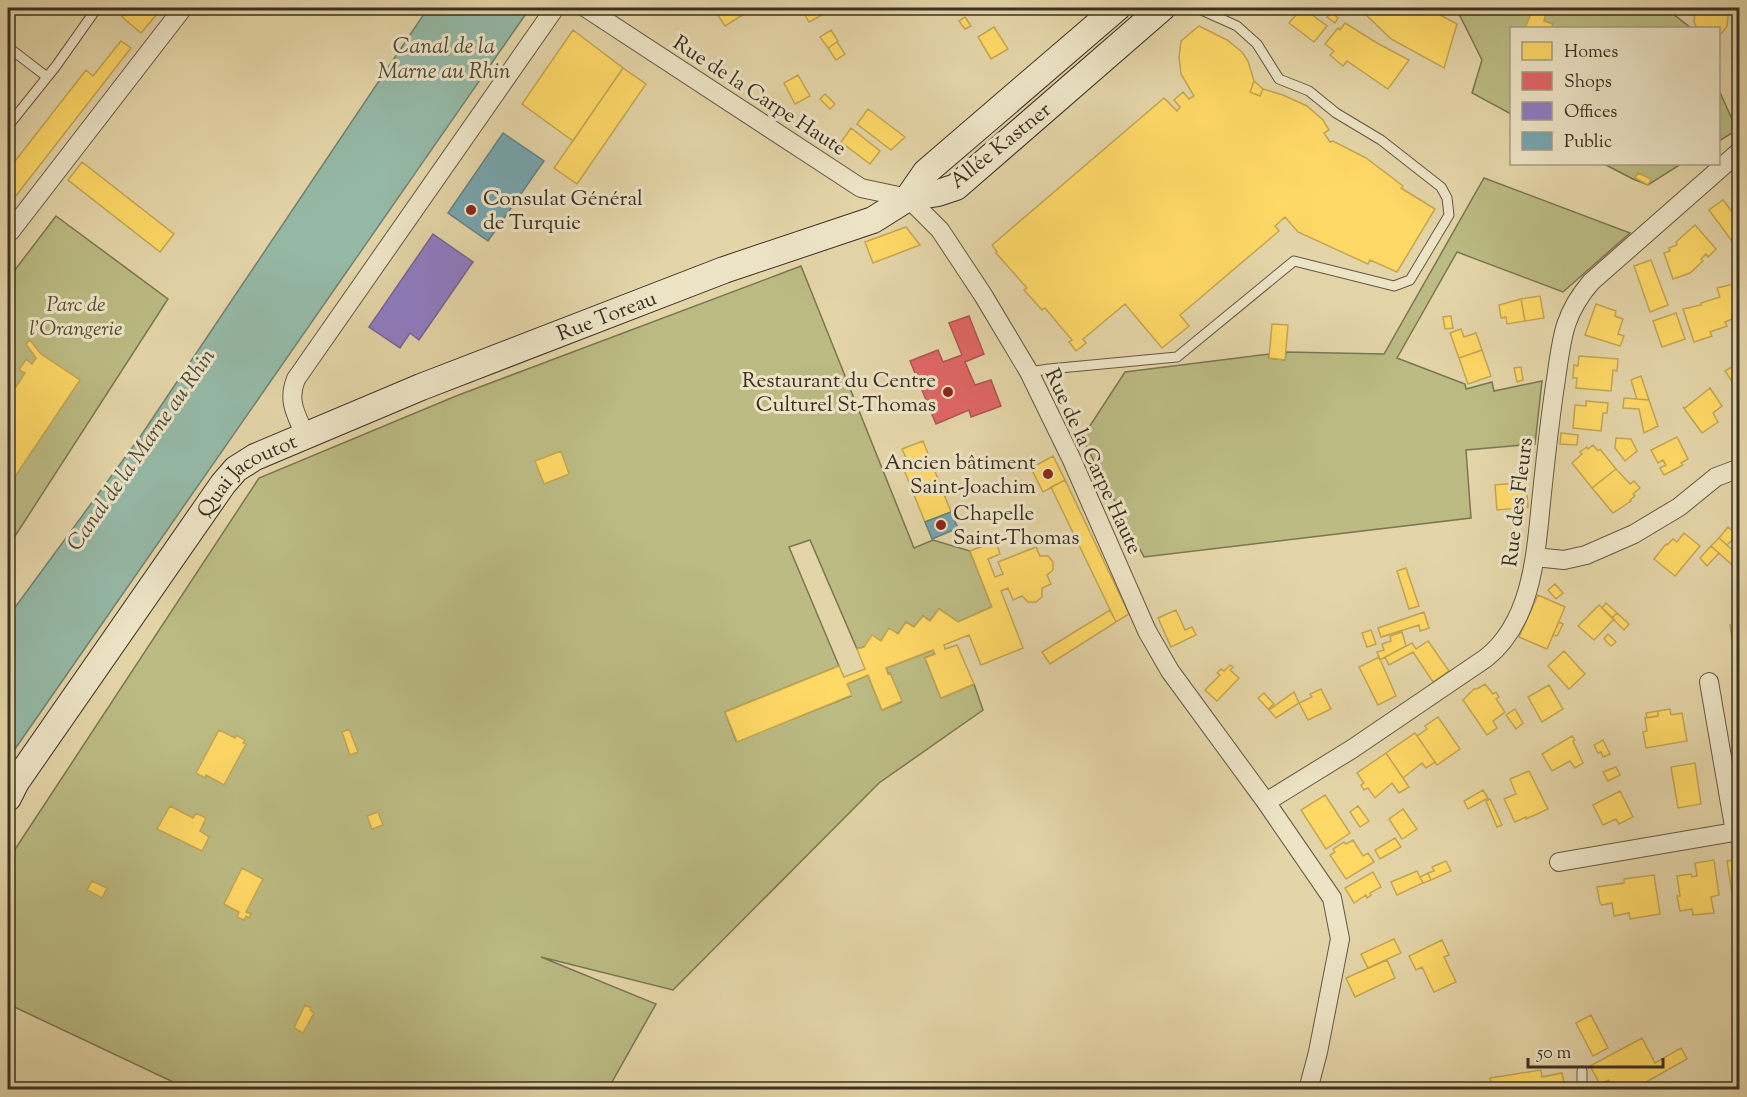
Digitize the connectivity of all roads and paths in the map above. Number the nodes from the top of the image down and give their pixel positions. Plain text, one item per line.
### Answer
1 (97, 8) edge
2 (183, 8) edge
3 (555, 8) edge
4 (586, 8) edge
5 (1117, 8) edge
6 (1162, 8) edge
7 (1197, 8) edge
8 (8, 47) edge
9 (47, 77) junction
10 (1003, 106) junction
11 (8, 126) edge
12 (1024, 127) junction
13 (1740, 151) edge
14 (908, 198) junction
15 (9, 232) dead end
16 (1029, 372) junction
17 (305, 435) junction
18 (1739, 468) edge
19 (1535, 557) junction
20 (1709, 682) dead end
21 (8, 798) edge
22 (1266, 802) junction
23 (1737, 832) edge
24 (1559, 862) dead end
25 (1582, 1071) dead end
26 (1308, 1089) edge
27 (1582, 1089) edge

1 - 9 lane
2 - 15 street
3 - 17 street, Quai Jacoutot
4 - 14 street, Rue de la Carpe Haute
5 - 10 main road, Allée Kastner
6 - 12 main road, Allée Kastner
7 - 16 lane
8 - 9 lane
9 - 11 lane
10 - 12 main road
10 - 14 main road, Allée Kastner
12 - 14 main road, Allée Kastner
13 - 19 street, Rue des Fleurs
14 - 16 street, Rue de la Carpe Haute
14 - 17 main road, Rue Toreau
16 - 22 street, Rue de la Carpe Haute
17 - 21 main road, Quai Jacoutot
18 - 19 street
19 - 22 street, Rue des Fleurs
20 - 23 street
22 - 26 street, Rue de la Carpe Haute
23 - 24 street
25 - 27 lane

